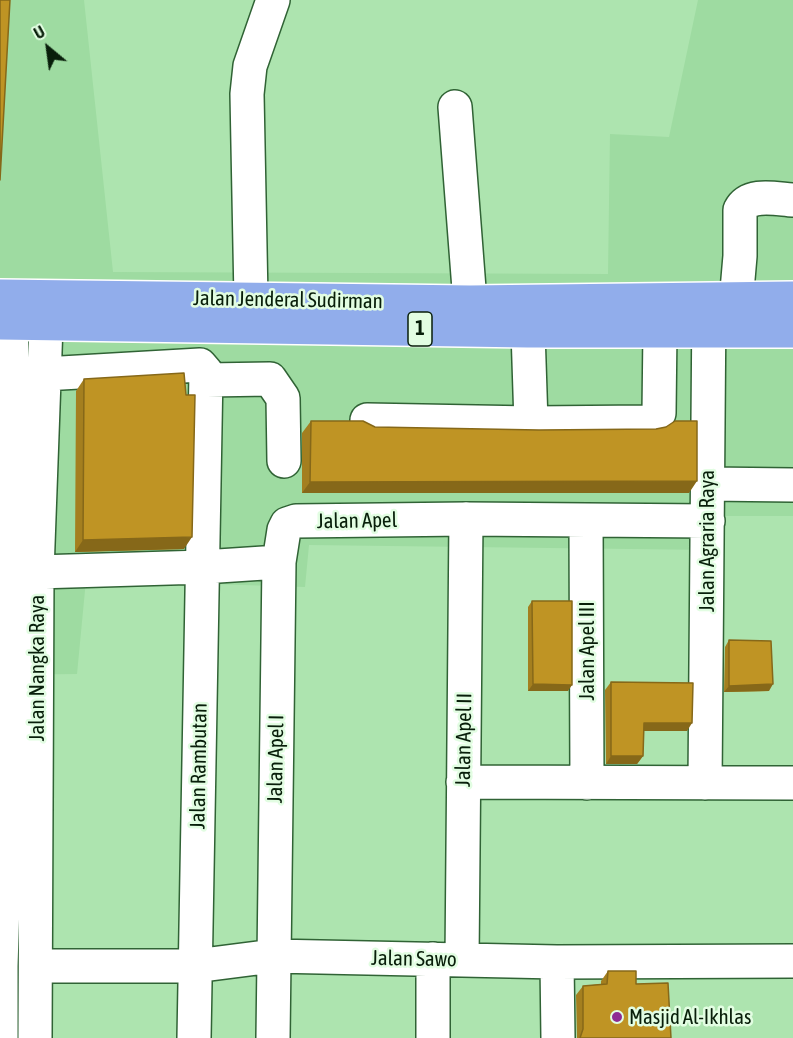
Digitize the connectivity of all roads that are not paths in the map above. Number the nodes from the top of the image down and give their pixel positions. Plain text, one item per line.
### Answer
1 (273, 0) edge
2 (455, 108) dead end
3 (793, 200) edge
4 (793, 298) edge
5 (251, 299) junction
6 (470, 302) junction
7 (5, 310) edge
8 (47, 310) junction
9 (722, 314) junction
10 (200, 326) junction
11 (660, 330) junction
12 (528, 331) junction
13 (793, 331) edge
14 (203, 373) junction
15 (28, 374) junction
16 (367, 420) edge
17 (531, 423) junction
18 (284, 461) dead end
19 (708, 484) junction
20 (793, 485) edge
21 (466, 519) junction
22 (586, 520) junction
23 (708, 521) junction
24 (279, 562) junction
25 (203, 567) junction
26 (14, 574) edge
27 (463, 782) junction
28 (587, 783) junction
29 (705, 783) junction
30 (793, 783) edge
31 (21, 810) junction
32 (273, 956) junction
33 (447, 960) junction
34 (793, 961) edge
35 (557, 962) junction
36 (1, 966) edge
37 (36, 966) junction
38 (195, 966) junction
39 (1, 1038) edge
40 (35, 1038) edge
41 (194, 1038) edge
42 (273, 1038) edge
43 (433, 1038) edge
44 (558, 1038) edge

1 - 5 street
2 - 6 street
3 - 9 street, Jalan Agraria Raya
4 - 9 highway, Jalan Jenderal Sudirman / 1
5 - 6 highway, Jalan Jenderal Sudirman / 1
5 - 8 highway, Jalan Jenderal Sudirman / 1
6 - 9 highway, Jalan Jenderal Sudirman / 1
7 - 8 highway, Jalan Jenderal Sudirman / 1
7 - 15 street, Jalan Nangka Raya
8 - 10 highway, Jalan Jenderal Sudirman / 1
8 - 15 street, Jalan Nangka Raya
9 - 11 highway, Jalan Jenderal Sudirman / 1
9 - 13 highway, Jalan Jenderal Sudirman / 1
9 - 19 street, Jalan Agraria Raya
10 - 12 highway, Jalan Jenderal Sudirman / 1
10 - 14 street, Jalan Rambutan
11 - 12 highway, Jalan Jenderal Sudirman / 1
11 - 17 street
12 - 17 street
14 - 15 street
14 - 18 street
14 - 25 street, Jalan Rambutan
15 - 26 street, Jalan Nangka Raya
16 - 17 street
19 - 20 street
19 - 23 street, Jalan Agraria Raya
21 - 22 street, Jalan Apel
21 - 24 street, Jalan Apel
21 - 27 street, Jalan Apel II
22 - 23 street, Jalan Apel
22 - 28 street, Jalan Apel III
23 - 29 street, Jalan Agraria Raya
24 - 25 street
24 - 32 street, Jalan Apel I
25 - 26 street
25 - 38 street, Jalan Rambutan
26 - 31 street, Jalan Nangka Raya
27 - 28 street
27 - 33 street, Jalan Apel II
28 - 29 street
29 - 30 street
31 - 36 street, Jalan Nangka Raya
31 - 37 street, Jalan Nangka Raya
32 - 33 street, Jalan Sawo
32 - 38 street, Jalan Sawo
32 - 42 street, Jalan Apel I
33 - 35 street, Jalan Sawo
33 - 43 street, Jalan Apel II
34 - 35 street, Jalan Sawo
35 - 44 street
36 - 39 street, Jalan Nangka Raya
37 - 38 street, Jalan Sawo
37 - 40 street, Jalan Nangka Raya
38 - 41 street, Jalan Rambutan

